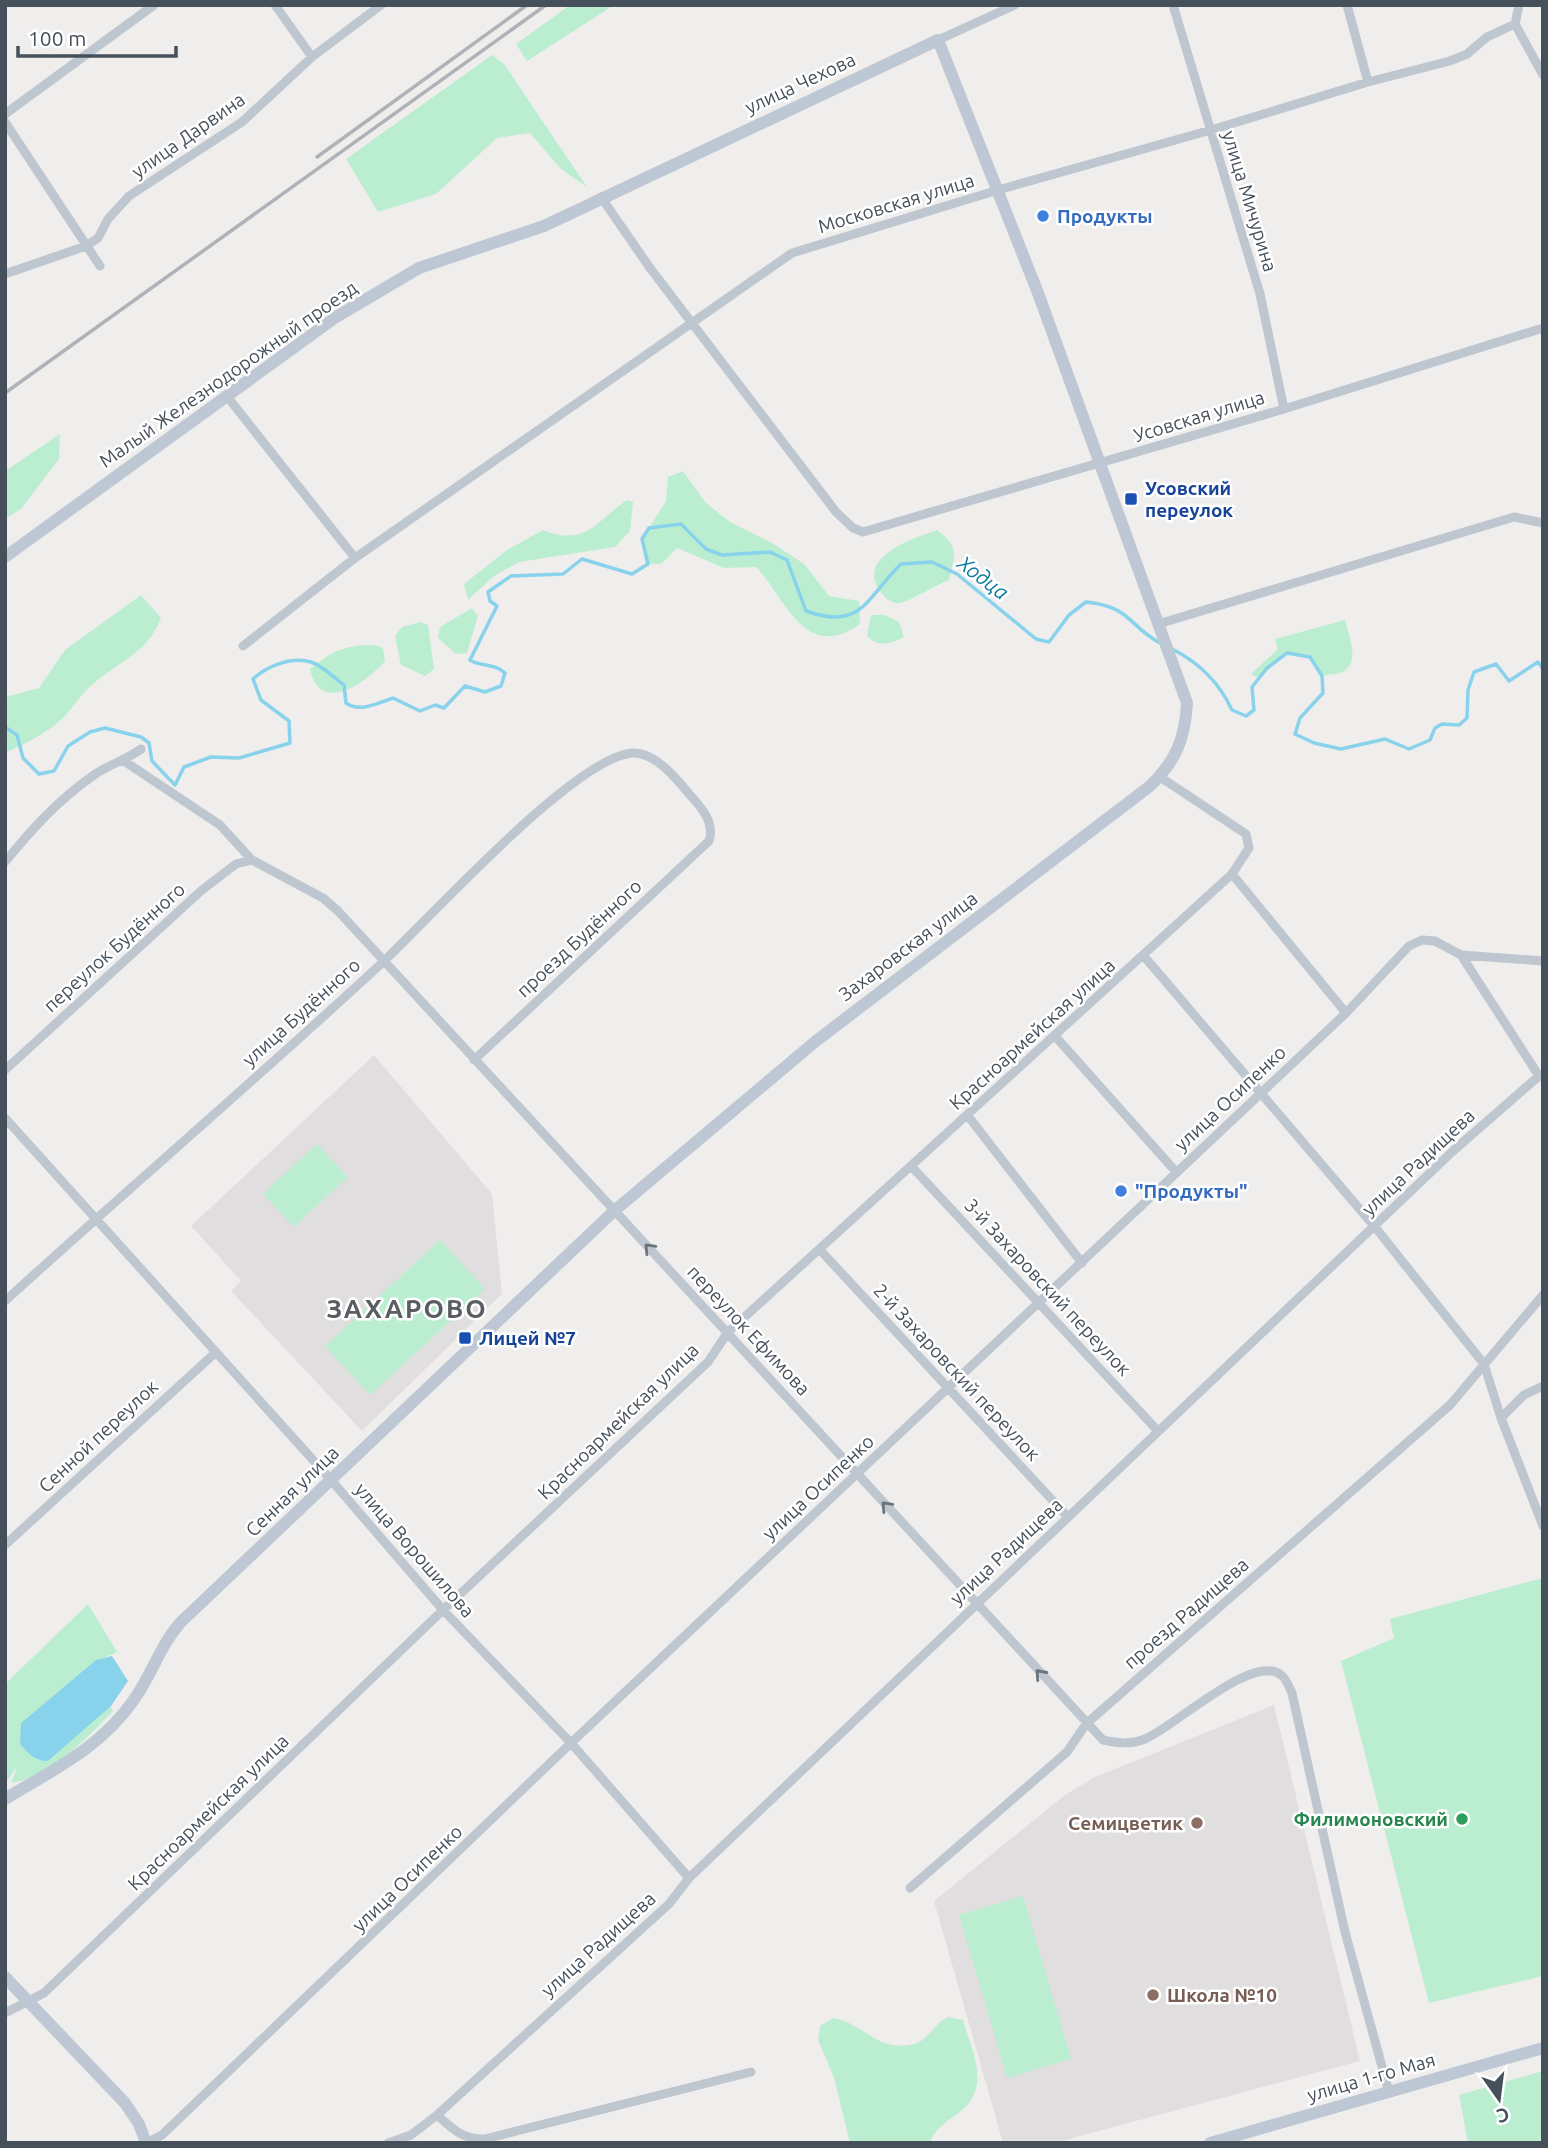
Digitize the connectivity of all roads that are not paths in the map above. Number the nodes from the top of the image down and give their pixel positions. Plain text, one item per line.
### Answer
1 (154, 5) edge
2 (275, 5) edge
3 (381, 5) edge
4 (1015, 5) edge
5 (1173, 5) edge
6 (1347, 5) edge
7 (1518, 5) edge
8 (1515, 24) junction
9 (938, 40) junction
10 (312, 57) junction
11 (1543, 75) edge
12 (1368, 82) junction
13 (5, 114) edge
14 (5, 122) edge
15 (1211, 130) junction
16 (998, 190) junction
17 (601, 197) junction
18 (86, 246) junction
19 (100, 266) dead end
20 (5, 274) edge
21 (691, 323) junction
22 (1543, 328) edge
23 (226, 396) junction
24 (1284, 409) junction
25 (1100, 464) junction
26 (1543, 523) edge
27 (5, 557) edge
28 (355, 558) junction
29 (1158, 624) junction
30 (243, 646) dead end
31 (141, 749) dead end
32 (124, 761) junction
33 (1160, 777) junction
34 (709, 841) joint
35 (252, 859) junction
36 (5, 862) edge
37 (1232, 874) junction
38 (1143, 955) junction
39 (1461, 955) junction
40 (1543, 961) edge
41 (383, 962) junction
42 (1346, 1013) junction
43 (1055, 1036) junction
44 (474, 1060) junction
45 (5, 1070) edge
46 (1541, 1076) edge
47 (1262, 1093) junction
48 (968, 1116) junction
49 (5, 1118) edge
50 (912, 1167) junction
51 (1177, 1173) junction
52 (614, 1212) junction
53 (95, 1218) junction
54 (1374, 1227) junction
55 (821, 1251) junction
56 (1082, 1263) junction
57 (1543, 1295) edge
58 (5, 1301) edge
59 (1039, 1303) junction
60 (728, 1332) junction
61 (215, 1353) junction
62 (1484, 1364) junction
63 (949, 1386) junction
64 (1543, 1386) edge
65 (1501, 1418) junction
66 (1158, 1431) junction
67 (858, 1474) junction
68 (332, 1481) junction
69 (1068, 1517) junction
70 (1542, 1522) edge
71 (5, 1545) edge
72 (976, 1604) junction
73 (443, 1610) junction
74 (1086, 1724) junction
75 (571, 1743) junction
76 (5, 1799) edge
77 (688, 1878) junction
78 (910, 1888) dead end
79 (5, 1977) edge
80 (29, 2001) junction
81 (5, 2013) edge
82 (1543, 2048) edge
83 (751, 2072) dead end
84 (1389, 2092) junction
85 (437, 2115) junction
86 (1238, 2139) edge
87 (146, 2143) edge
88 (388, 2143) edge
89 (1210, 2143) edge

1 - 13 street
2 - 10 street
3 - 10 street, улица Дарвина
4 - 9 street, улица Чехова
5 - 15 street, улица Мичурина
6 - 12 street
7 - 8 street
8 - 11 street
8 - 12 street, Московская улица
9 - 16 street
9 - 17 street, улица Чехова
10 - 18 street, улица Дарвина
12 - 15 street, Московская улица
14 - 18 street
15 - 16 street, Московская улица
15 - 24 street, улица Мичурина
16 - 21 street, Московская улица
16 - 25 street
17 - 21 street
17 - 23 street, Малый Железнодорожный проезд
18 - 19 street
18 - 20 street
21 - 25 street, Усовская улица
21 - 28 street, Московская улица
22 - 24 street, Усовская улица
23 - 27 street, Малый Железнодорожный проезд
23 - 28 street
24 - 25 street, Усовская улица
25 - 29 street
26 - 29 street
28 - 30 street, Московская улица
29 - 33 street, Захаровская улица
31 - 32 street
32 - 35 street, переулок Ефимова
32 - 36 street
33 - 37 street, Красноармейская улица
33 - 52 street, Захаровская улица
34 - 41 street, улица Будённого
34 - 44 street, проезд Будённого
35 - 41 street, переулок Ефимова
35 - 45 street, переулок Будённого
37 - 38 street, Красноармейская улица
37 - 42 street
38 - 43 street, Красноармейская улица
38 - 47 street
39 - 40 street, улица Осипенко
39 - 42 street, улица Осипенко
39 - 46 street, улица Радищева
41 - 44 street, переулок Ефимова
41 - 53 street, улица Будённого
42 - 47 street, улица Осипенко
43 - 48 street, Красноармейская улица
43 - 51 street
44 - 52 street, переулок Ефимова
46 - 54 street, улица Радищева
47 - 51 street, улица Осипенко
47 - 54 street
48 - 50 street, Красноармейская улица
48 - 56 street
49 - 53 street, улица Ворошилова
50 - 55 street, Красноармейская улица
50 - 59 street, 3-й Захаровский переулок
51 - 56 street, улица Осипенко
60 -> 52 street, переулок Ефимова
52 - 68 street, Сенная улица
53 - 58 street, улица Будённого
53 - 61 street, улица Ворошилова
54 - 62 street
54 - 66 street, улица Радищева
55 - 60 street, Красноармейская улица
55 - 63 street, 2-й Захаровский переулок
56 - 59 street, улица Осипенко
57 - 62 street, проезд Радищева
59 - 63 street, улица Осипенко
59 - 66 street, 3-й Захаровский переулок
60 - 67 street, переулок Ефимова
60 - 73 street, Красноармейская улица
61 - 68 street, улица Ворошилова
61 - 71 street, Сенной переулок
62 - 65 street
62 - 74 street, проезд Радищева
63 - 67 street, улица Осипенко
63 - 69 street, 2-й Захаровский переулок
64 - 65 street
65 - 70 street
66 - 69 street, улица Радищева
72 -> 67 street, переулок Ефимова
67 - 75 street, улица Осипенко
68 - 73 street, улица Ворошилова
68 - 76 street, Сенная улица
69 - 72 street, улица Радищева
74 -> 72 street, переулок Ефимова
72 - 77 street, улица Радищева
73 - 75 street, улица Ворошилова
73 - 80 street, Красноармейская улица
74 - 78 street, проезд Радищева
74 - 84 street, переулок Ефимова
75 - 77 street, улица Ворошилова
75 - 87 street, улица Осипенко
77 - 85 street, улица Радищева
79 - 80 street
80 - 81 street, Красноармейская улица
80 - 87 street
82 - 84 street, улица 1-го Мая
83 - 85 street
84 - 86 street, улица 1-го Мая
85 - 88 street, улица Радищева
86 - 89 street, улица 1-го Мая

